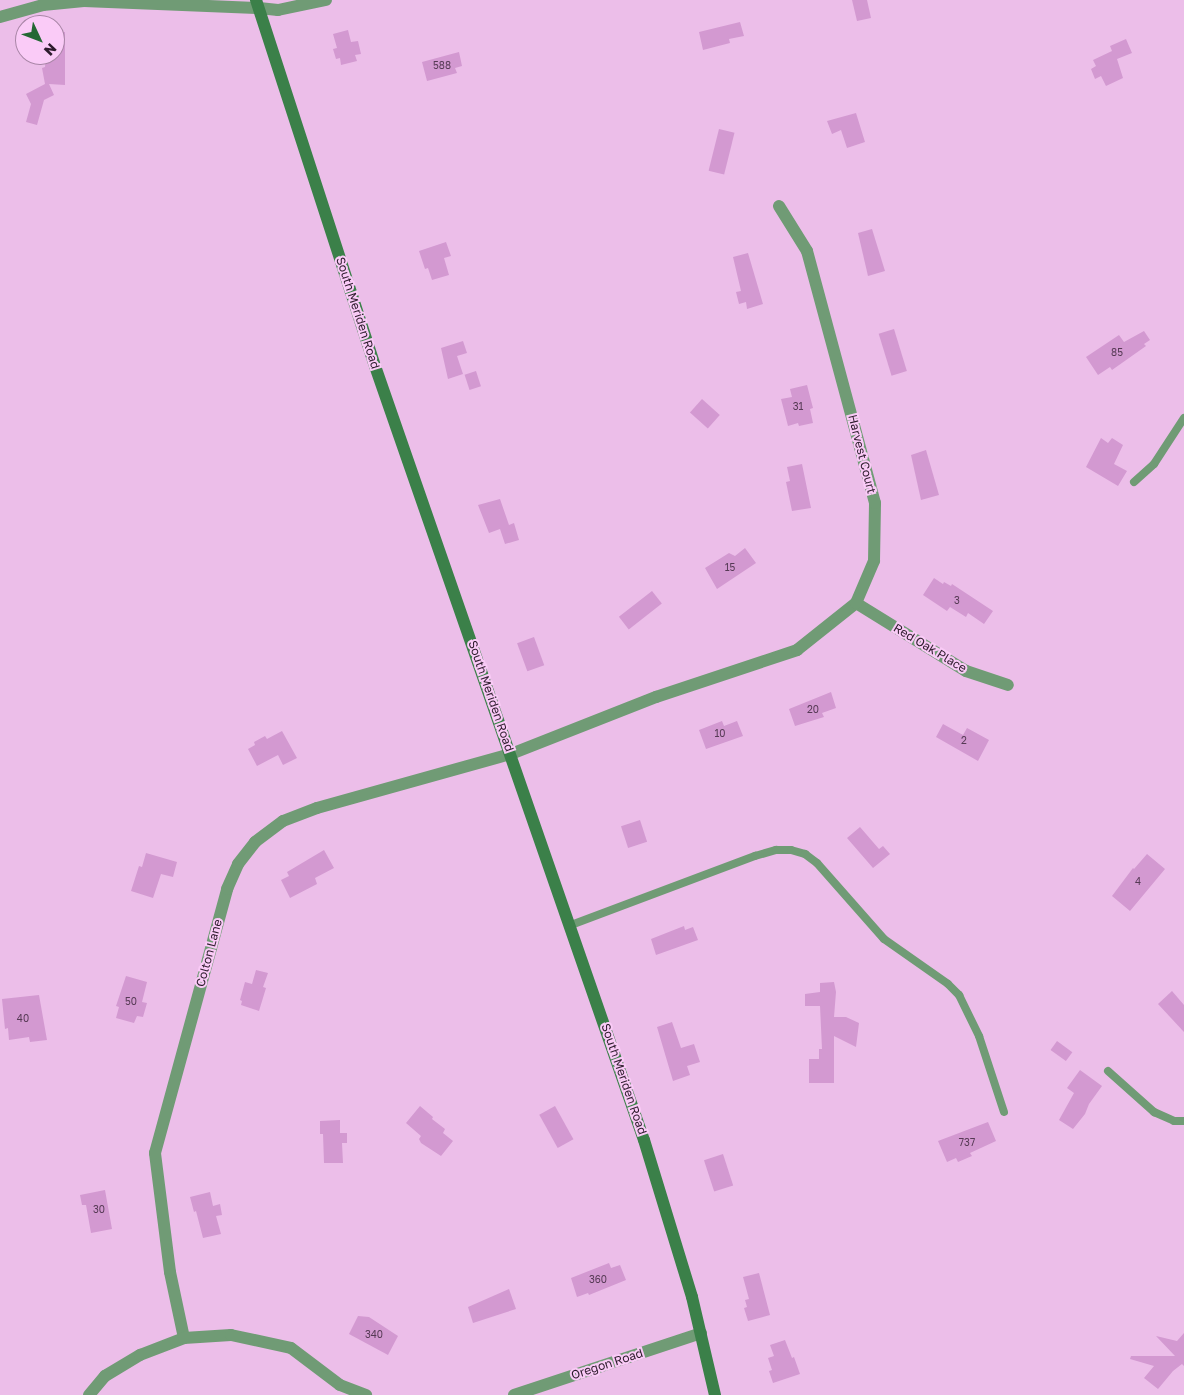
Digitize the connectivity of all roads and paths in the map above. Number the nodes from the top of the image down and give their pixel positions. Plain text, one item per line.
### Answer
1 (326, 0) edge
2 (42, 2) edge
3 (258, 4) edge
4 (0, 17) edge
5 (779, 206) dead end
6 (1184, 418) edge
7 (1134, 482) dead end
8 (856, 603) junction
9 (1008, 685) dead end
10 (511, 754) junction
11 (571, 925) junction
12 (1108, 1071) dead end
13 (1004, 1112) dead end
14 (1184, 1121) edge
15 (701, 1333) junction
16 (184, 1338) junction
17 (89, 1395) edge
18 (366, 1395) edge
19 (514, 1395) edge
20 (715, 1395) edge

1 - 3 street
2 - 3 street
2 - 4 street
3 - 10 main road, South Meriden Road
5 - 8 street, Harvest Court
6 - 7 lane
8 - 9 street, Red Oak Place
8 - 10 street, Harvest Court
10 - 11 main road, South Meriden Road
10 - 16 street, Colton Lane
11 - 13 lane
11 - 15 main road, South Meriden Road
12 - 14 lane
15 - 19 street, Oregon Road
15 - 20 main road, South Meriden Road
16 - 17 street
16 - 18 street

